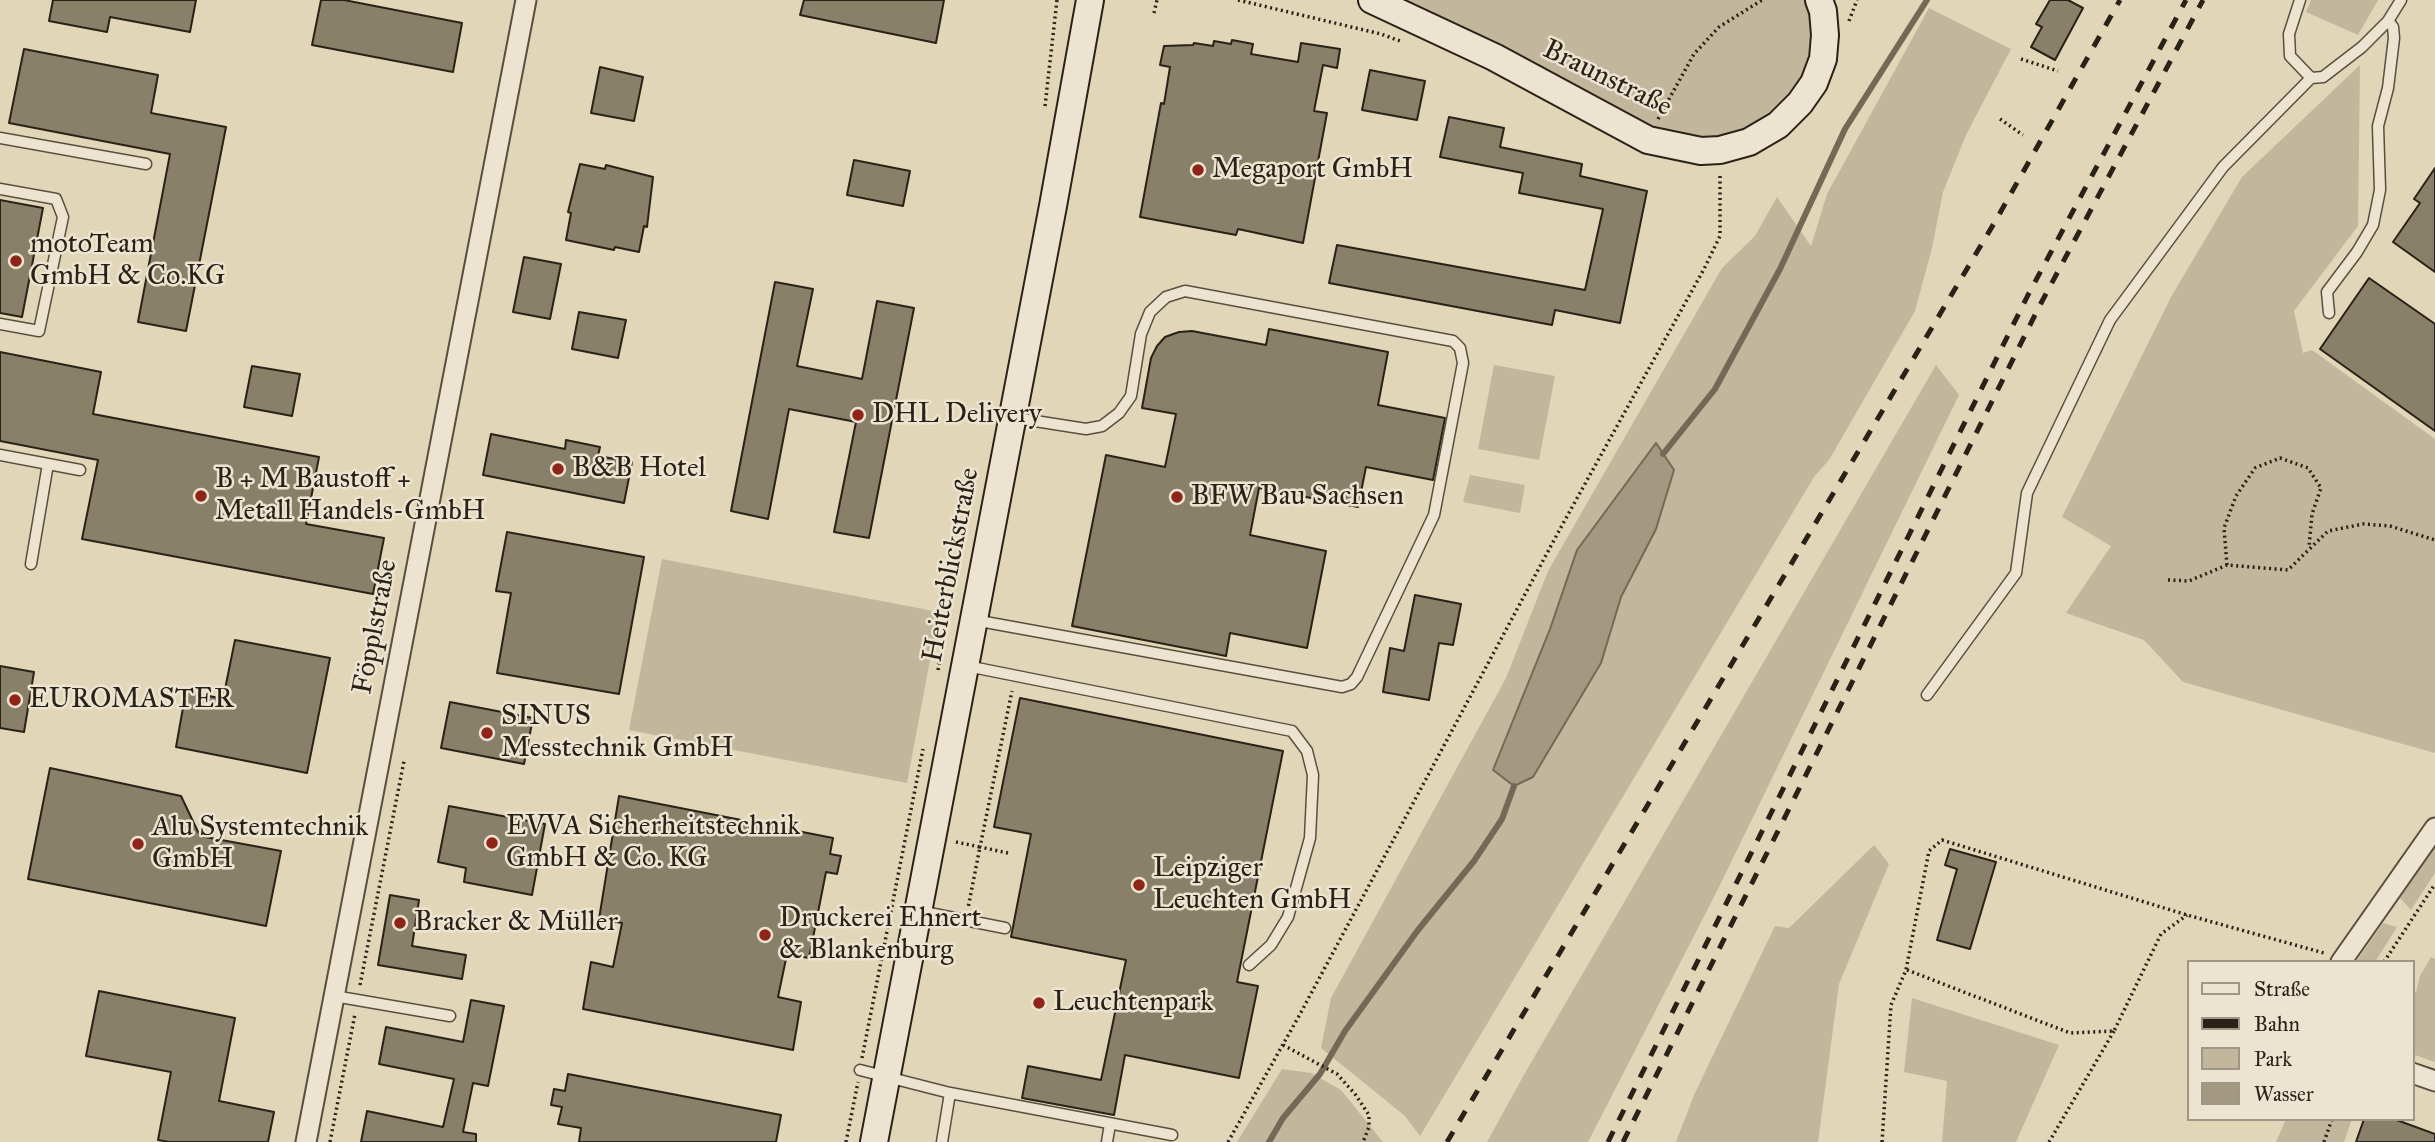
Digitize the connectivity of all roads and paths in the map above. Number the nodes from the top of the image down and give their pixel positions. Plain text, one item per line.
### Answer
1 (526, 0) edge
2 (1057, 0) edge
3 (1090, 0) edge
4 (1157, 0) edge
5 (1238, 0) edge
6 (1372, 0) edge
7 (1762, 0) edge
8 (2300, 0) edge
9 (2401, 0) edge
10 (1824, 4) edge
11 (1154, 13) dead end
12 (2388, 21) junction
13 (1403, 42) dead end
14 (2021, 59) dead end
15 (2058, 71) dead end
16 (2311, 78) junction
17 (1044, 117) dead end
18 (2000, 119) dead end
19 (1657, 121) dead end
20 (2024, 135) dead end
21 (0, 138) edge
22 (146, 164) dead end
23 (1710, 171) dead end
24 (1720, 171) dead end
25 (1720, 182) dead end
26 (0, 189) edge
27 (2329, 313) dead end
28 (0, 324) edge
29 (1013, 417) junction
30 (0, 455) edge
31 (48, 464) junction
32 (80, 470) dead end
33 (968, 516) dead end
34 (2435, 540) edge
35 (2309, 549) junction
36 (31, 564) dead end
37 (2227, 565) junction
38 (2168, 580) dead end
39 (973, 620) junction
40 (965, 665) junction
41 (1015, 675) junction
42 (936, 678) dead end
43 (1927, 695) dead end
44 (924, 744) dead end
45 (404, 761) dead end
46 (2435, 828) edge
47 (953, 842) dead end
48 (980, 847) junction
49 (1008, 853) dead end
50 (2435, 884) edge
51 (919, 911) junction
52 (2187, 915) junction
53 (966, 920) junction
54 (1004, 928) dead end
55 (2340, 960) edge
56 (2343, 960) edge
57 (2385, 960) edge
58 (1250, 965) dead end
59 (1906, 970) junction
60 (334, 996) junction
61 (358, 1000) junction
62 (450, 1016) dead end
63 (2113, 1031) junction
64 (1283, 1045) junction
65 (860, 1070) junction
66 (2414, 1074) edge
67 (887, 1077) junction
68 (2435, 1081) edge
69 (950, 1093) junction
70 (2331, 1121) edge
71 (1110, 1124) junction
72 (1172, 1135) dead end
73 (306, 1142) edge
74 (330, 1142) edge
75 (846, 1142) edge
76 (874, 1142) edge
77 (942, 1142) edge
78 (1107, 1142) edge
79 (1228, 1142) edge
80 (1363, 1142) edge
81 (1882, 1142) edge
82 (2049, 1142) edge
83 (2324, 1142) edge

1 - 60 street, Föpplstraße
2 - 17 path
3 - 29 street, Heiterblickstraße
4 - 11 path
5 - 13 path
6 - 10 street, Braunstraße
7 - 19 path
8 - 16 lane
9 - 12 lane
12 - 16 lane
12 - 27 lane
14 - 15 path
16 - 43 lane
18 - 20 path
21 - 22 lane
23 - 24 path
25 - 64 path
26 - 28 lane
29 - 39 street, Heiterblickstraße
29 - 39 lane
30 - 31 lane
31 - 32 lane
31 - 36 lane
33 - 42 path
34 - 35 path
35 - 37 path
35 - 37 path
37 - 38 path
39 - 40 street, Heiterblickstraße
40 - 41 lane
40 - 51 street, Heiterblickstraße
41 - 48 path
41 - 58 lane
44 - 65 path
45 - 61 path
46 - 56 street
47 - 48 path
48 - 49 path
48 - 53 path
50 - 57 path
51 - 53 lane
51 - 67 street, Heiterblickstraße
52 - 55 path
52 - 59 path
52 - 63 path
53 - 54 lane
59 - 63 path
59 - 81 path
60 - 61 lane
60 - 73 street, Föpplstraße
61 - 62 lane
61 - 74 path
63 - 82 path
64 - 79 path
64 - 80 path
65 - 67 lane
65 - 75 path
66 - 68 street
67 - 69 lane
67 - 76 street, Heiterblickstraße
69 - 71 lane
69 - 77 lane
70 - 83 path
71 - 72 lane
71 - 78 lane

